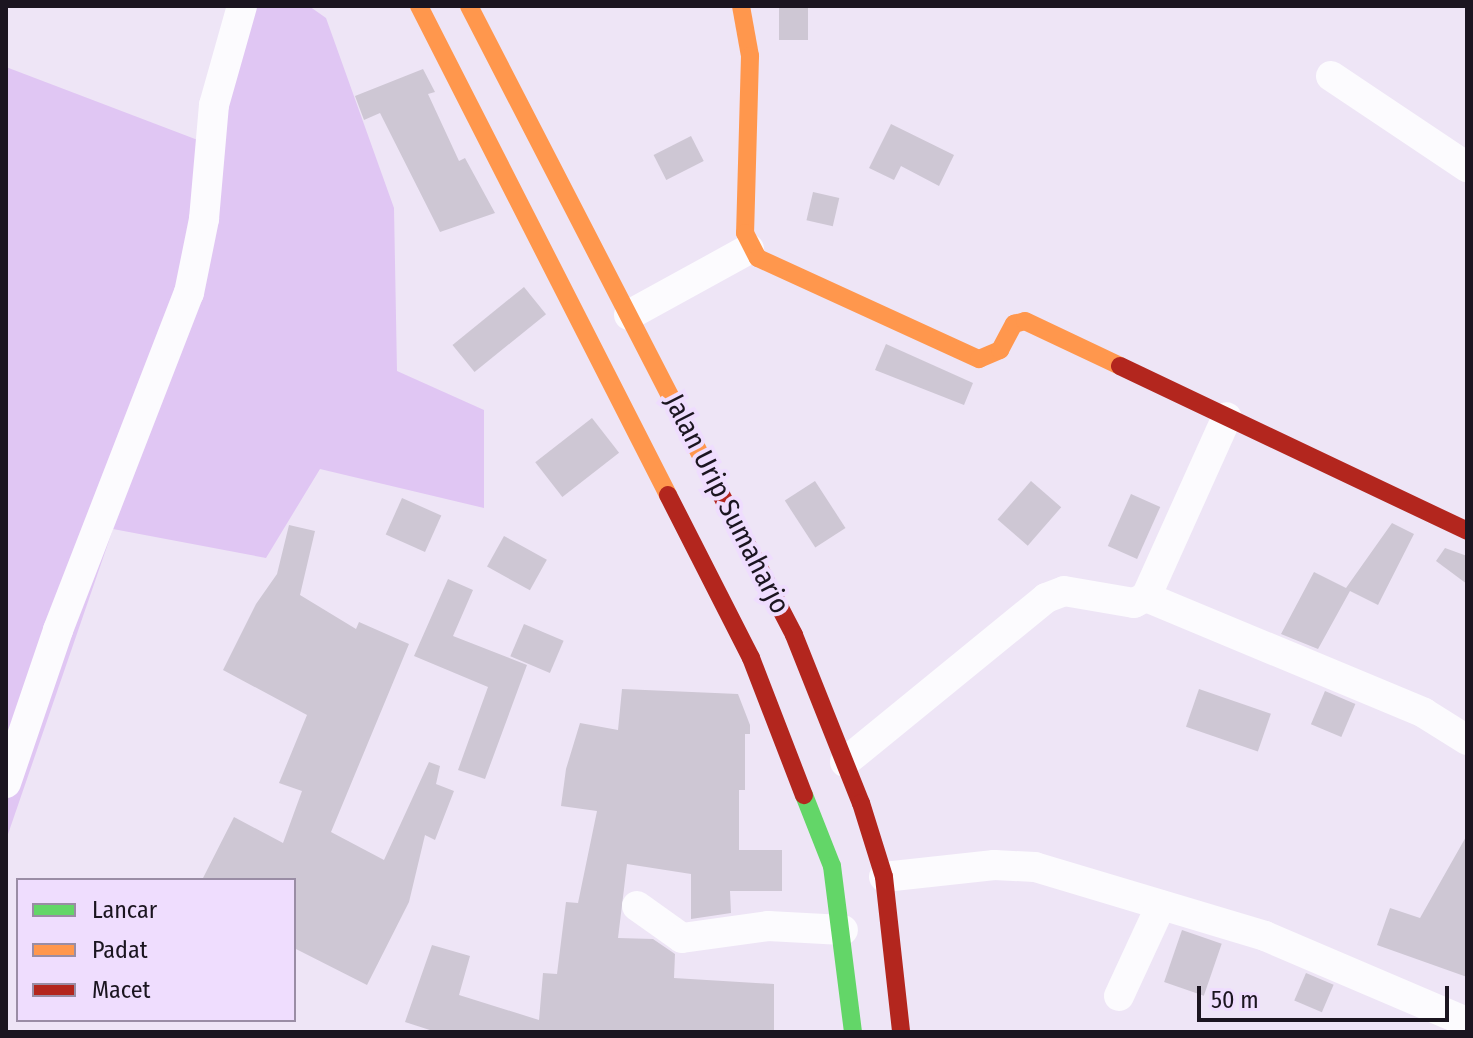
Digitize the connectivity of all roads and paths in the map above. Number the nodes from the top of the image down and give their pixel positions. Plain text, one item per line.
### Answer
1 (242, 6) edge
2 (419, 6) edge
3 (469, 6) edge
4 (741, 6) edge
5 (1331, 76) dead end
6 (1467, 167) edge
7 (749, 249) junction
8 (629, 315) junction
9 (1227, 417) junction
10 (1467, 531) edge
11 (1146, 597) junction
12 (1467, 740) edge
13 (845, 762) junction
14 (6, 783) edge
15 (884, 877) junction
16 (1161, 905) junction
17 (637, 906) dead end
18 (843, 930) junction
19 (1119, 996) dead end
20 (1467, 1022) edge
21 (853, 1032) edge
22 (901, 1032) edge

1 - 14 street
2 - 18 main road, Jalan Urip Sumaharjo
3 - 8 main road, Jalan Urip Sumaharjo
4 - 7 main road
5 - 6 street
7 - 8 street
7 - 9 main road
8 - 13 main road, Jalan Urip Sumaharjo
9 - 10 main road
9 - 11 street
11 - 12 street
11 - 13 street
13 - 15 main road, Jalan Urip Sumaharjo
15 - 16 street
15 - 22 main road, Jalan Urip Sumaharjo
16 - 19 street
16 - 20 street
17 - 18 street
18 - 21 main road, Jalan Urip Sumaharjo

